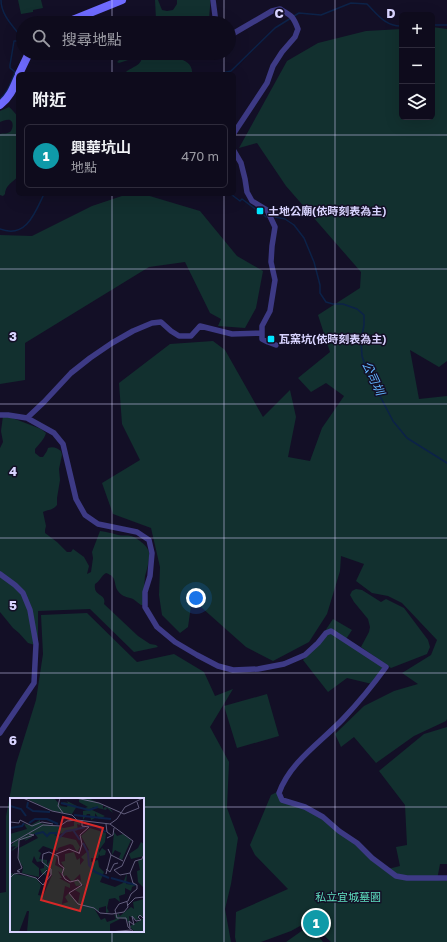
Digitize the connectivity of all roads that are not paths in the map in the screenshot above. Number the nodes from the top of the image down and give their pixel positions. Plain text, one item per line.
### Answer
1 (122, 0) edge
2 (213, 0) edge
3 (82, 16) edge
4 (215, 16) edge
5 (236, 32) edge
6 (26, 60) edge
7 (20, 72) edge
8 (16, 82) edge
9 (0, 105) edge
10 (236, 130) edge
11 (236, 154) edge
12 (262, 333) junction
13 (276, 345) dead end
14 (0, 415) edge
15 (27, 418) junction
16 (0, 574) edge
17 (0, 733) edge
18 (447, 878) edge

1 - 3 main road
2 - 4 street
5 - 10 street
6 - 7 main road
8 - 9 main road
11 - 12 street
12 - 13 street
12 - 15 street
14 - 15 street
15 - 18 street
16 - 17 street

